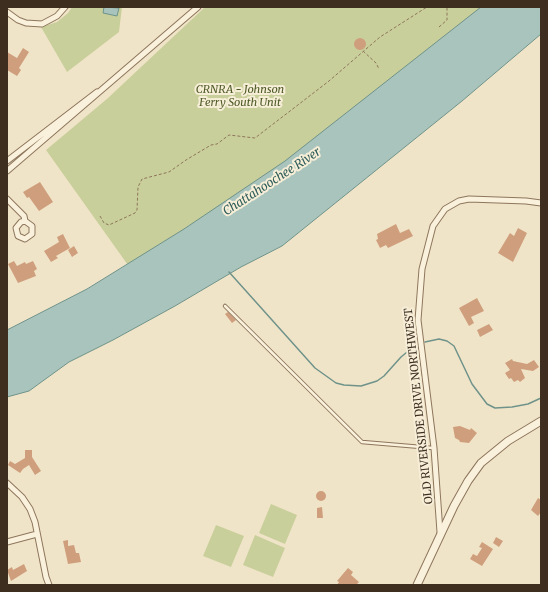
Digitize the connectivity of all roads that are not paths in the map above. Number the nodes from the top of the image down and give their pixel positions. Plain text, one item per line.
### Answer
1 (65, 7) edge
2 (198, 7) edge
3 (7, 12) edge
4 (103, 88) junction
5 (26, 145) junction
6 (31, 150) junction
7 (7, 161) edge
8 (7, 171) edge
9 (7, 199) edge
10 (541, 203) edge
11 (25, 222) dead end
12 (225, 306) dead end
13 (541, 421) edge
14 (434, 448) junction
15 (7, 484) edge
16 (37, 534) junction
17 (439, 537) junction
18 (7, 542) edge
19 (49, 585) edge
20 (417, 585) edge

1 - 3 street
2 - 4 street
4 - 5 street
4 - 6 street
5 - 6 lane
5 - 7 street
6 - 8 street
9 - 11 street
10 - 14 street, OLD RIVERSIDE DRIVE NORTHWEST
12 - 14 lane
13 - 17 street
14 - 17 street, OLD RIVERSIDE DRIVE NORTHWEST
15 - 16 street
16 - 18 street
16 - 19 street
17 - 20 street

